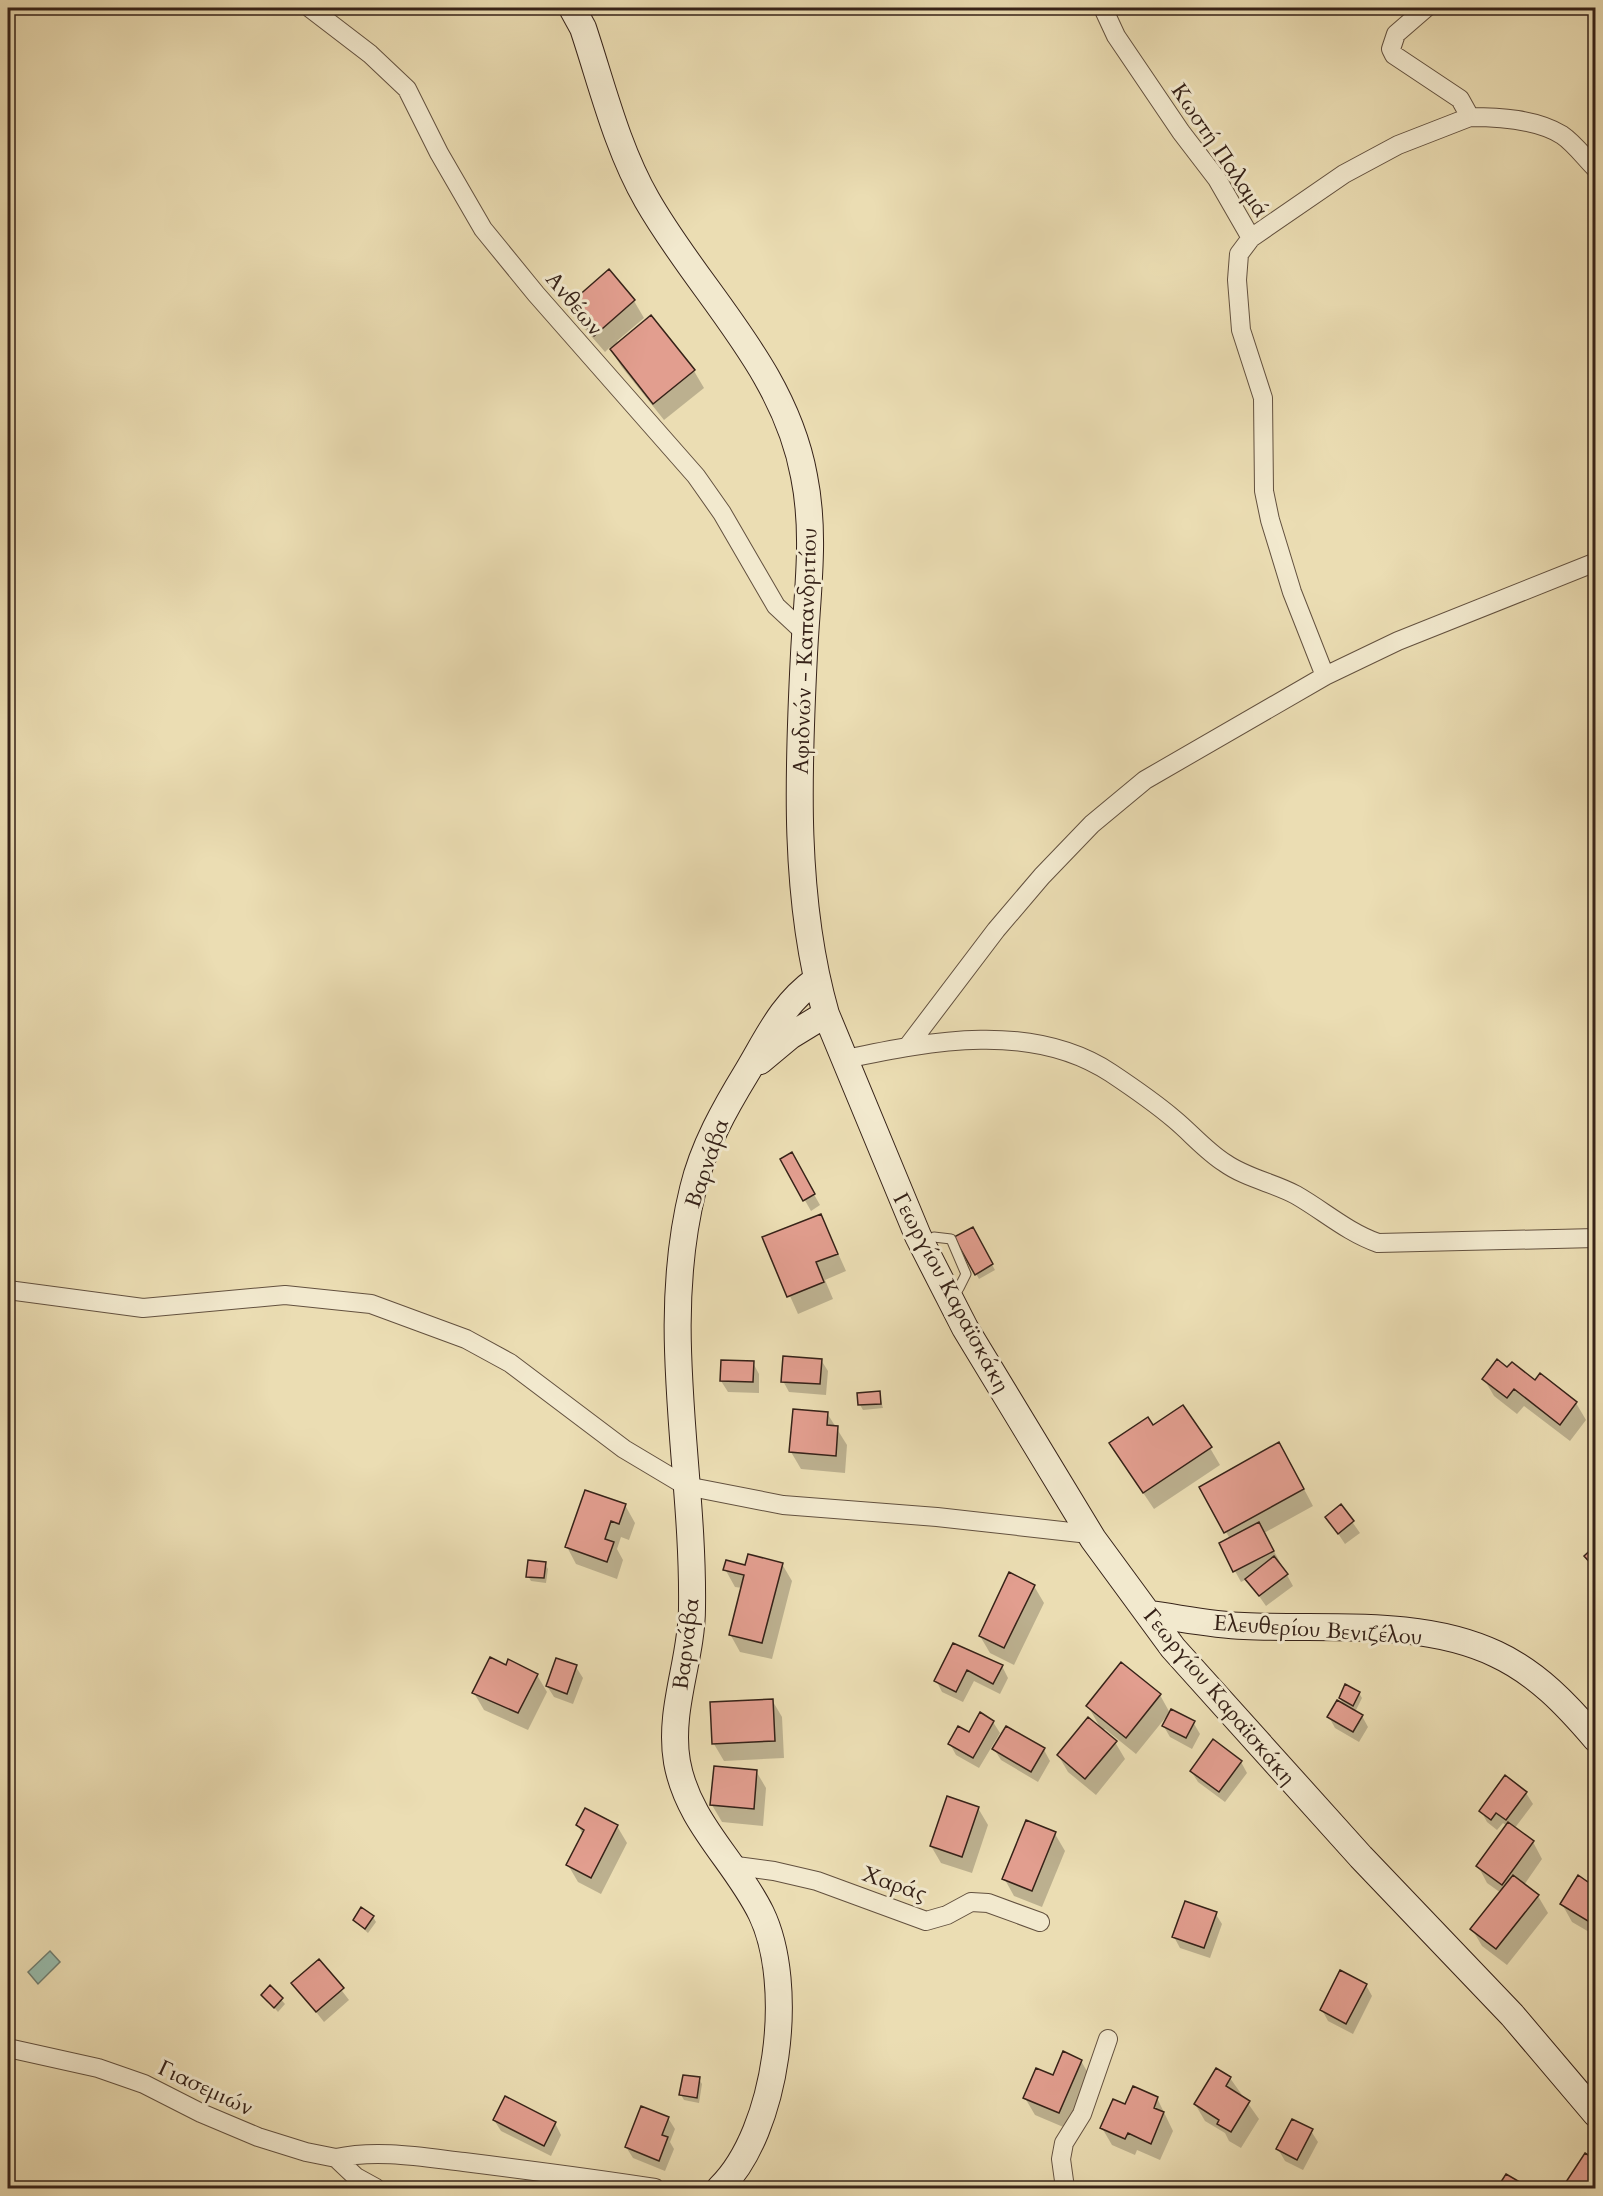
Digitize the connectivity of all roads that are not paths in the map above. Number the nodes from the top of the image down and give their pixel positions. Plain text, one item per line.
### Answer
1 (310, 8) edge
2 (573, 8) edge
3 (1103, 8) edge
4 (1426, 8) edge
5 (1470, 117) junction
6 (1596, 169) edge
7 (1251, 238) junction
8 (1596, 562) edge
9 (805, 633) junction
10 (1325, 676) junction
11 (816, 980) junction
12 (825, 1014) junction
13 (908, 1046) junction
14 (845, 1059) junction
15 (746, 1073) junction
16 (934, 1238) dead end
17 (1596, 1238) edge
18 (959, 1288) dead end
19 (8, 1290) edge
20 (686, 1486) junction
21 (1089, 1534) junction
22 (1149, 1614) junction
23 (1596, 1739) edge
24 (729, 1864) junction
25 (1041, 1922) dead end
26 (1108, 2039) dead end
27 (8, 2047) edge
28 (1596, 2114) edge
29 (336, 2158) junction
30 (725, 2187) edge
31 (376, 2188) edge
32 (655, 2188) edge
33 (1065, 2188) edge

1 - 9 street, Ανθέων
2 - 9 main road, Αφιδνών - Καπανδριτίου
3 - 7 street, Κωστή Παλαμά
4 - 5 street
5 - 6 street
5 - 7 street
7 - 10 street, Κωστή Παλαμά
8 - 10 street
9 - 11 main road, Αφιδνών - Καπανδριτίου
10 - 13 street
11 - 12 main road, Αφιδνών - Καπανδριτίου
11 - 15 main road, Βαρνάβα
12 - 14 main road, Αφιδνών - Καπανδριτίου
12 - 15 main road, Βαρνάβα
13 - 14 street
13 - 17 street
14 - 21 main road, Γεωργίου Καραϊσκάκη
15 - 20 main road, Βαρνάβα
16 - 18 lane
19 - 20 street
20 - 21 street
20 - 24 main road, Βαρνάβα
21 - 22 main road, Γεωργίου Καραϊσκάκη
22 - 23 main road, Ελευθερίου Βενιζέλου
22 - 28 main road, Γεωργίου Καραϊσκάκη
24 - 25 street, Χαράς
24 - 30 main road, Βαρνάβα
26 - 33 street
27 - 29 street, Γιασεμιών
29 - 31 street
29 - 32 street

